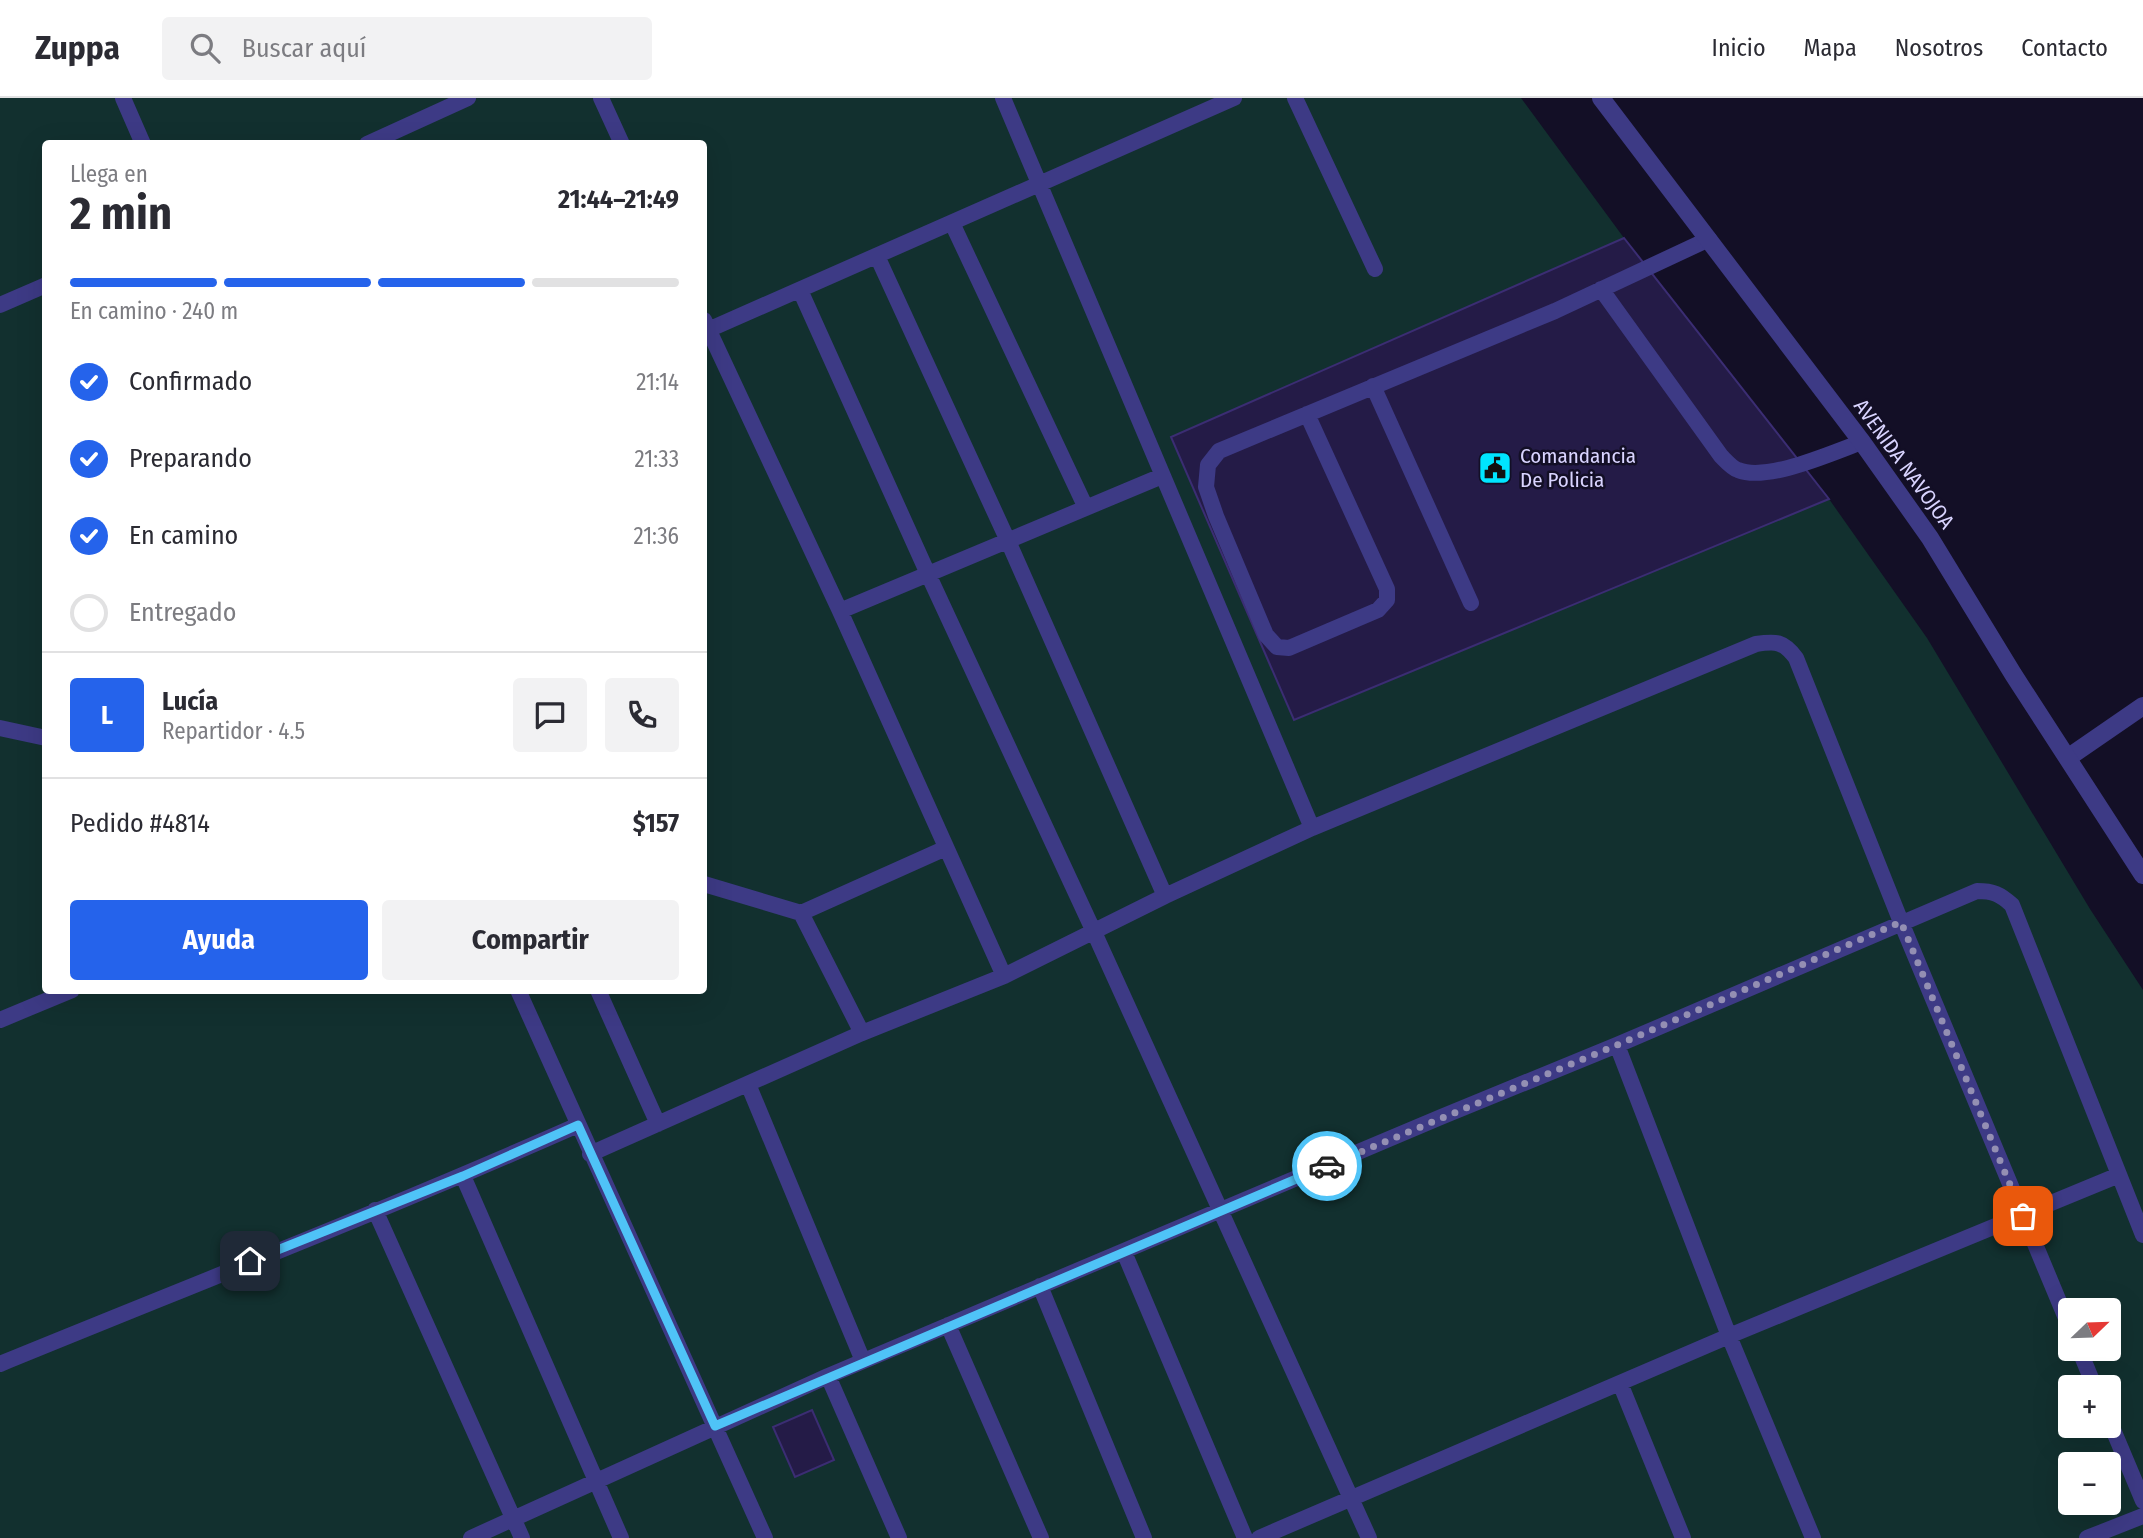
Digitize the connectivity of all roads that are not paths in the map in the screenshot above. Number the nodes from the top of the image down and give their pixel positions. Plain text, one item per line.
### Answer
1 (123, 98) edge
2 (468, 98) edge
3 (601, 98) edge
4 (1003, 98) edge
5 (1234, 98) edge
6 (1295, 98) edge
7 (1601, 98) edge
8 (141, 140) edge
9 (376, 140) edge
10 (620, 140) edge
11 (1040, 185) junction
12 (952, 223) junction
13 (1709, 239) junction
14 (877, 256) junction
15 (1375, 269) dead end
16 (42, 287) edge
17 (1601, 289) junction
18 (800, 290) junction
19 (0, 305) edge
20 (707, 325) edge
21 (707, 327) edge
22 (1373, 386) junction
23 (1307, 414) junction
24 (1862, 442) junction
25 (1162, 476) junction
26 (1086, 508) junction
27 (1008, 541) junction
28 (928, 574) junction
29 (1471, 603) dead end
30 (840, 611) junction
31 (2143, 706) edge
32 (0, 727) edge
33 (42, 737) edge
34 (2068, 757) junction
35 (1312, 828) junction
36 (946, 848) junction
37 (2143, 875) edge
38 (707, 885) edge
39 (1165, 896) junction
40 (801, 913) junction
41 (1901, 922) junction
42 (1094, 932) junction
43 (1004, 976) junction
44 (62, 994) edge
45 (520, 994) edge
46 (600, 994) edge
47 (0, 1020) edge
48 (862, 1033) junction
49 (1617, 1045) junction
50 (748, 1084) junction
51 (658, 1124) junction
52 (578, 1125) junction
53 (590, 1154) junction
54 (2119, 1175) junction
55 (463, 1176) junction
56 (375, 1210) junction
57 (1220, 1211) junction
58 (2023, 1216) junction
59 (2143, 1235) edge
60 (1124, 1252) junction
61 (1040, 1286) junction
62 (2058, 1299) edge
63 (948, 1325) junction
64 (1729, 1336) junction
65 (863, 1361) junction
66 (0, 1364) edge
67 (828, 1376) junction
68 (1620, 1383) junction
69 (715, 1426) junction
70 (2117, 1438) edge
71 (596, 1482) junction
72 (1352, 1497) junction
73 (2143, 1501) edge
74 (2143, 1516) edge
75 (514, 1520) junction
76 (471, 1538) edge
77 (522, 1538) edge
78 (621, 1538) edge
79 (765, 1538) edge
80 (900, 1538) edge
81 (1041, 1538) edge
82 (1144, 1538) edge
83 (1245, 1538) edge
84 (1259, 1538) edge
85 (1369, 1538) edge
86 (1683, 1538) edge
87 (1813, 1538) edge
88 (2087, 1538) edge

1 - 8 lane
2 - 9 lane
3 - 10 lane
4 - 11 lane
5 - 11 lane
6 - 15 lane
7 - 13 street, AVENIDA NAVOJOA
11 - 12 lane
11 - 25 lane
12 - 14 lane
12 - 26 lane
13 - 17 lane
13 - 24 street, AVENIDA NAVOJOA
14 - 18 lane
14 - 27 lane
16 - 19 lane
17 - 22 lane
17 - 24 lane
18 - 20 lane
18 - 28 lane
21 - 30 lane
22 - 23 lane
22 - 29 lane
23 - 23 lane
24 - 34 street, AVENIDA NAVOJOA
25 - 26 lane
25 - 35 lane
26 - 27 lane
27 - 28 lane
27 - 39 lane
28 - 30 lane
28 - 42 lane
30 - 36 lane
31 - 34 street
32 - 33 lane
34 - 37 street, AVENIDA NAVOJOA
35 - 39 lane
35 - 41 lane
36 - 40 lane
36 - 43 lane
38 - 40 lane
39 - 42 lane
40 - 48 lane
41 - 49 lane
41 - 54 lane
41 - 58 lane
42 - 43 lane
42 - 57 lane
43 - 48 lane
44 - 47 lane
45 - 52 lane
46 - 51 lane
48 - 50 lane
49 - 57 lane
49 - 64 lane
50 - 51 lane
50 - 65 lane
51 - 53 lane
52 - 53 lane
52 - 55 lane
53 - 69 lane
54 - 58 lane
54 - 59 lane
55 - 56 lane
55 - 71 lane
56 - 66 lane
56 - 75 lane
57 - 60 lane
57 - 72 lane
58 - 62 lane
58 - 64 lane
60 - 61 lane
60 - 83 lane
61 - 63 lane
61 - 82 lane
63 - 65 lane
63 - 81 lane
64 - 68 lane
64 - 87 lane
65 - 67 lane
67 - 69 lane
67 - 80 lane
68 - 72 lane
68 - 86 lane
69 - 71 lane
69 - 79 lane
70 - 73 lane
71 - 75 lane
71 - 78 lane
72 - 84 lane
72 - 85 lane
74 - 88 lane
75 - 76 lane
75 - 77 lane

